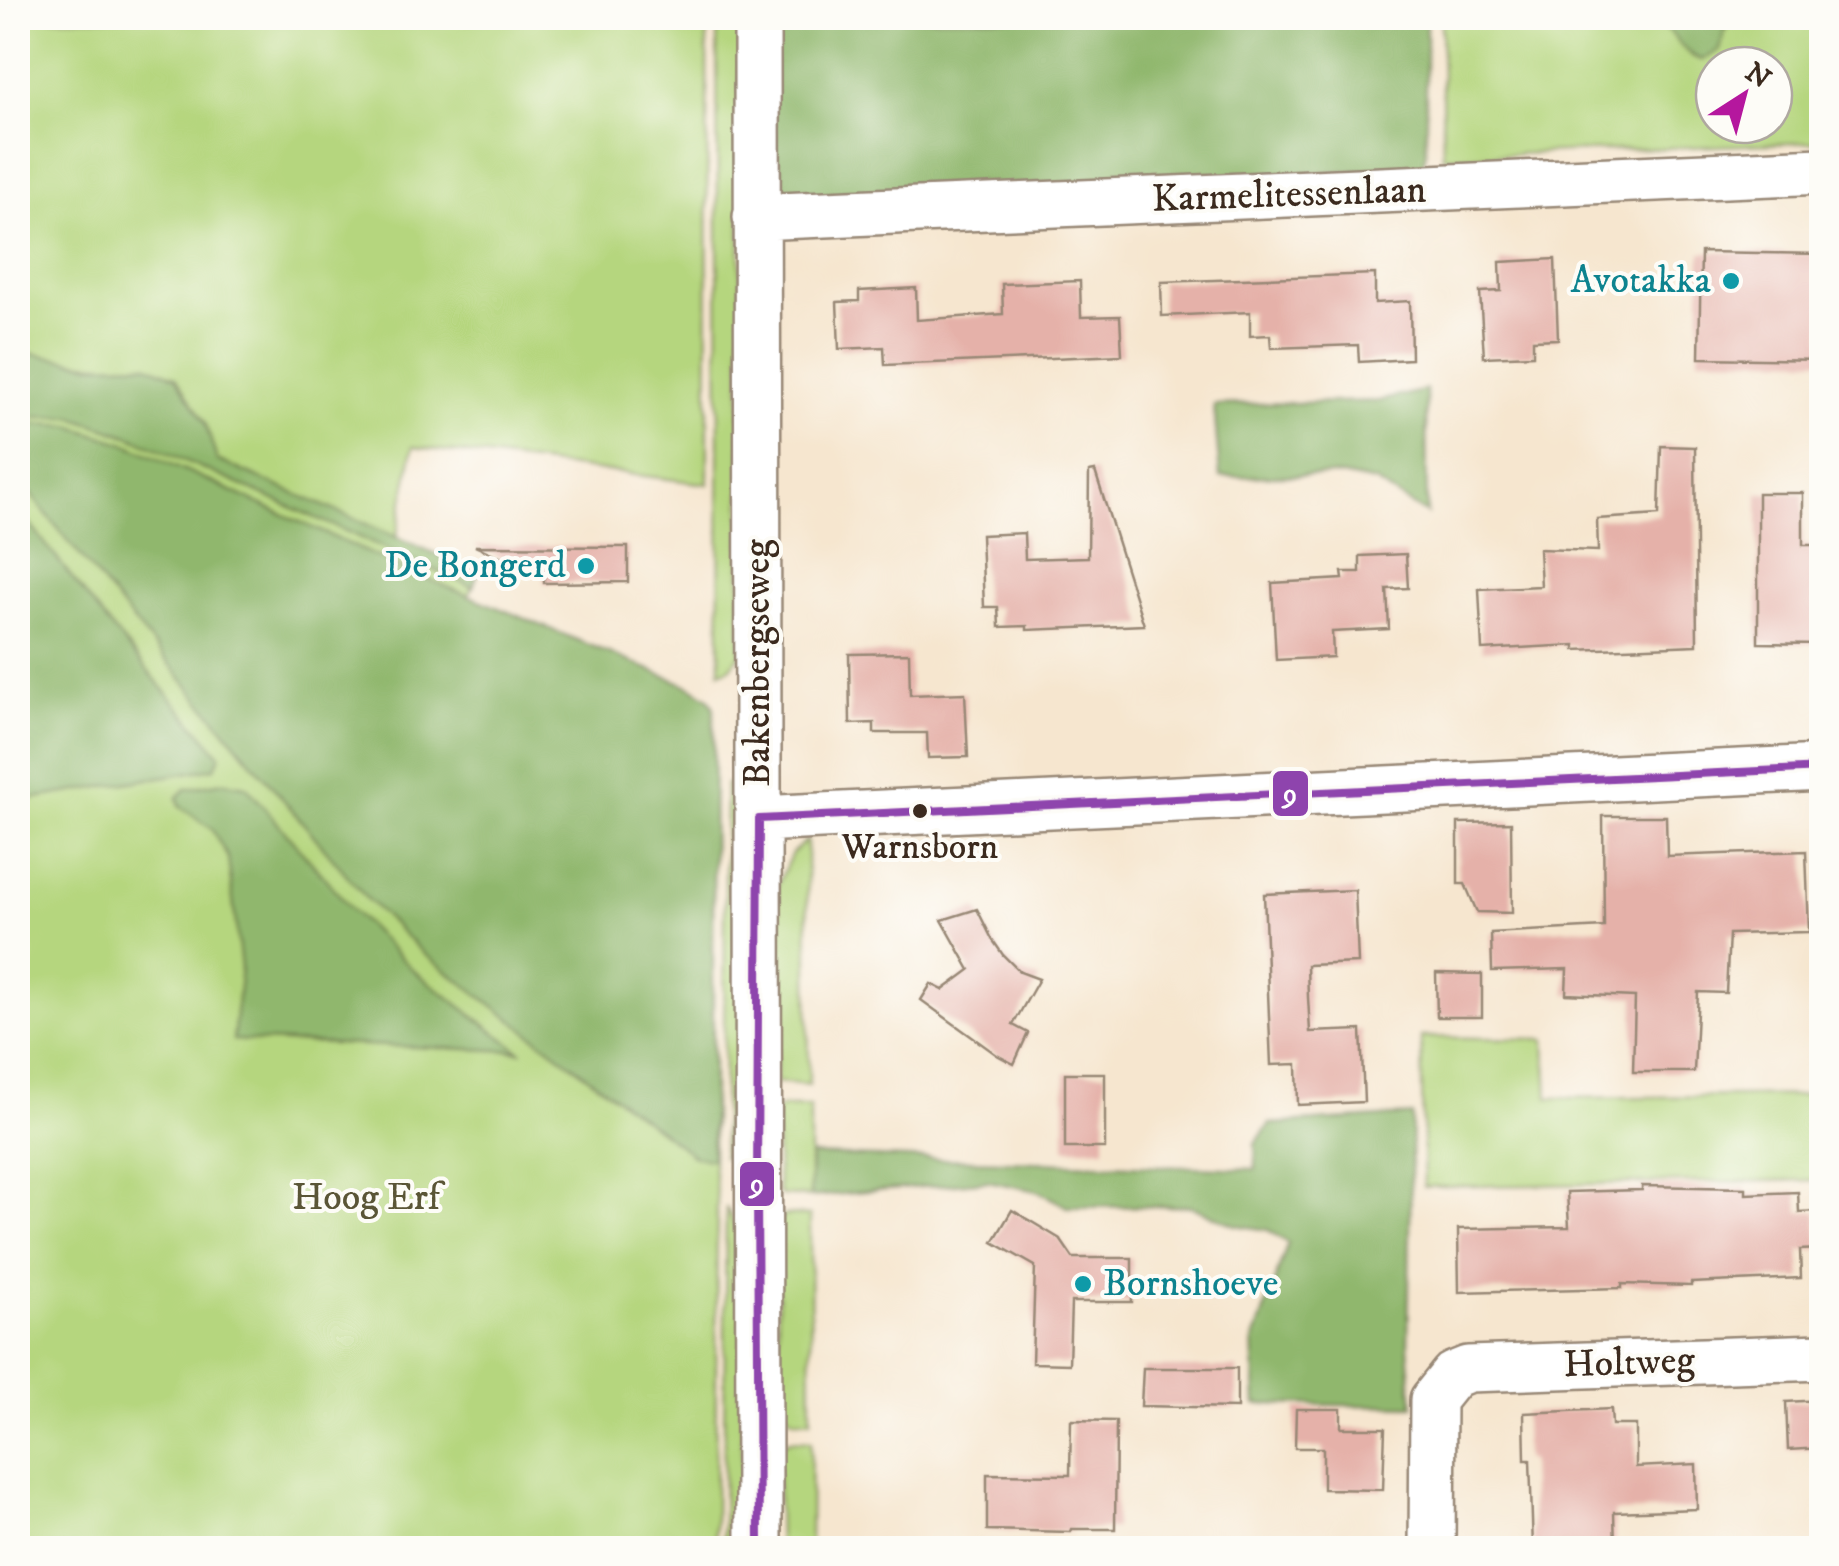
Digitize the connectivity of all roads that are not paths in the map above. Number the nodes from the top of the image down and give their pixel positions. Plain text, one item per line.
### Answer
1 (756, 18) edge
2 (1822, 171) edge
3 (756, 217) junction
4 (1822, 768) edge
5 (759, 819) junction
6 (1822, 1356) edge
7 (759, 1548) edge
8 (1432, 1548) edge

1 - 3 street, Bakenbergseweg
2 - 3 street, Karmelitessenlaan
3 - 5 street, Bakenbergseweg
4 - 5 street
5 - 7 street, Bakenbergseweg
6 - 8 street, Holtweg

